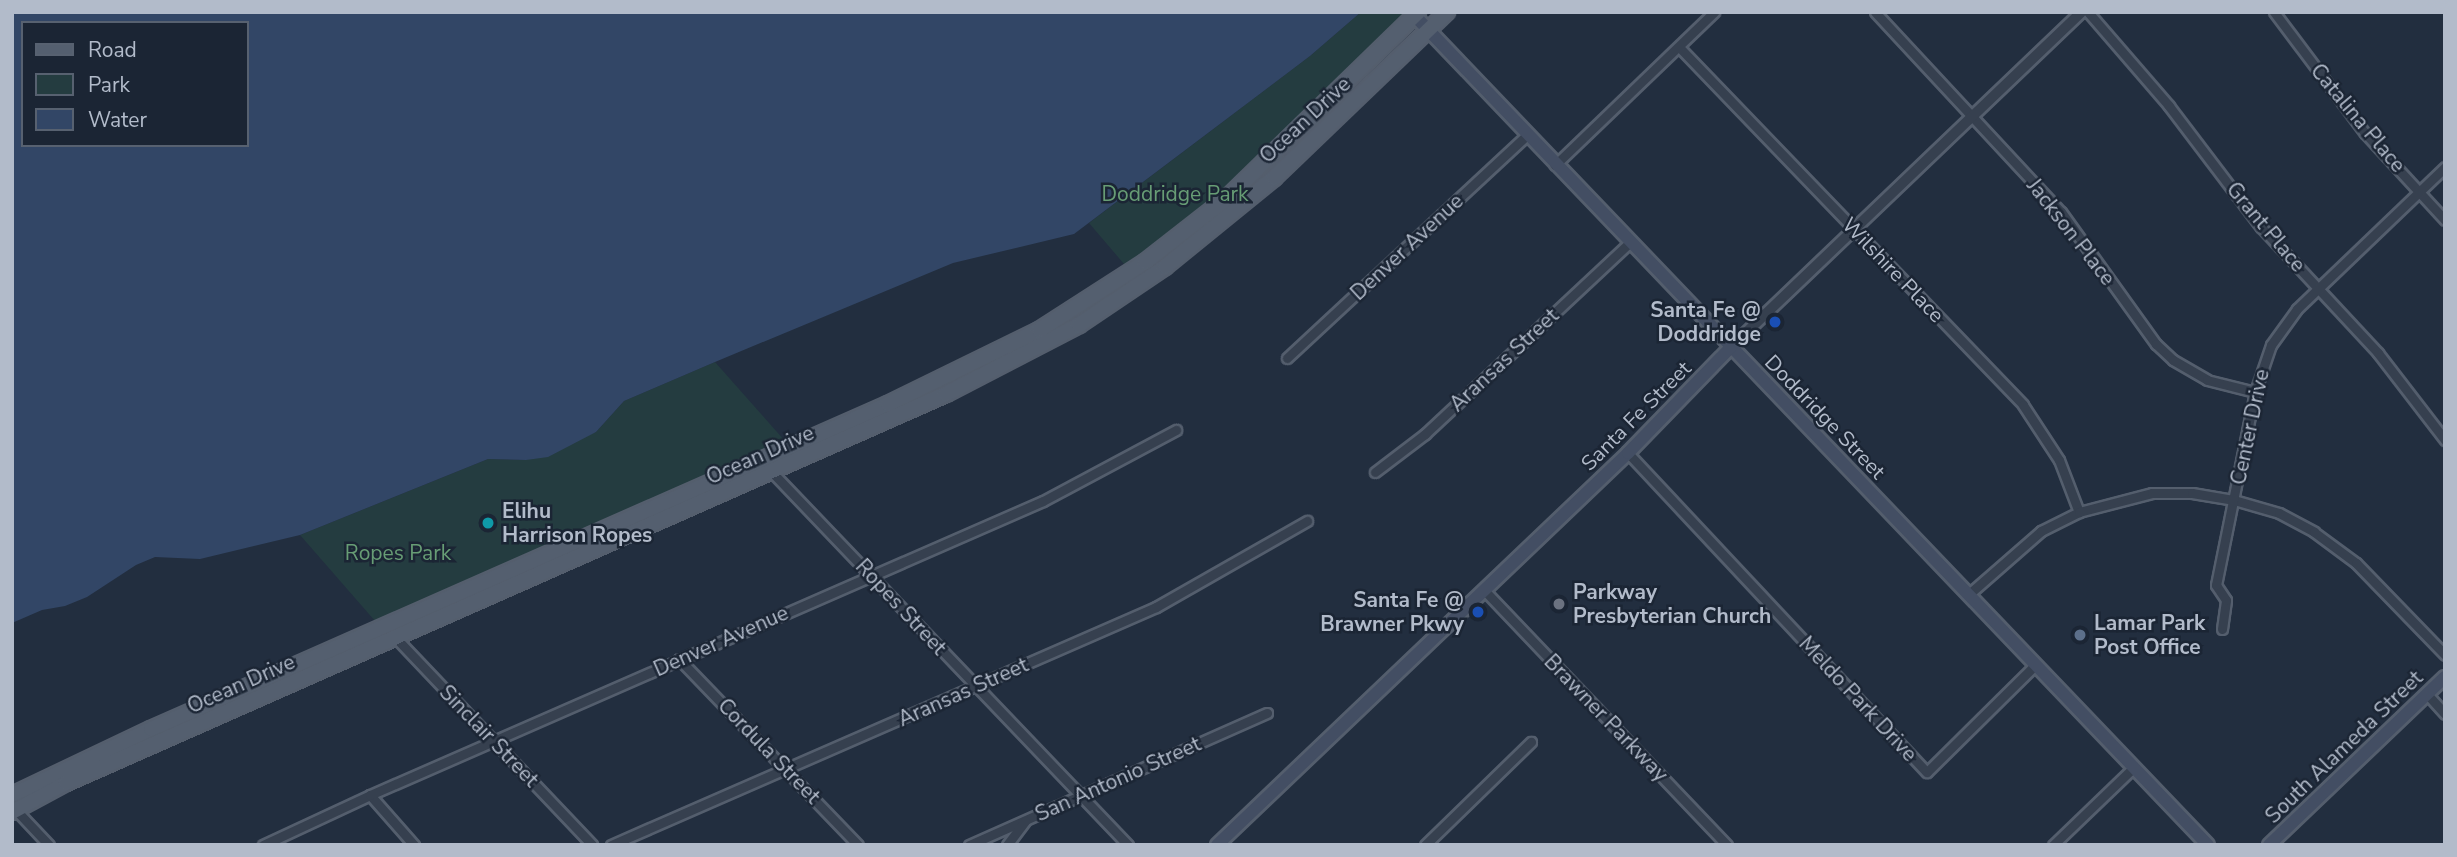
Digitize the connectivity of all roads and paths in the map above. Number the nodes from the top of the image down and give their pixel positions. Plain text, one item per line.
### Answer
1 (1447, 12) edge
2 (1714, 12) edge
3 (1875, 12) edge
4 (2081, 12) edge
5 (2088, 12) edge
6 (2274, 12) edge
7 (1416, 14) edge
8 (1429, 31) junction
9 (1679, 47) junction
10 (1974, 116) junction
11 (1527, 135) junction
12 (1555, 165) junction
13 (2445, 167) edge
14 (2420, 191) junction
15 (2445, 220) edge
16 (1195, 223) junction
17 (1855, 231) junction
18 (1206, 234) junction
19 (1630, 242) junction
20 (2320, 289) junction
21 (1043, 336) junction
22 (1731, 347) junction
23 (992, 354) junction
24 (1287, 358) dead end
25 (1000, 368) junction
26 (939, 380) junction
27 (2255, 392) junction
28 (946, 394) junction
29 (888, 404) junction
30 (896, 417) junction
31 (1176, 430) dead end
32 (2445, 440) edge
33 (1628, 453) junction
34 (759, 462) junction
35 (774, 472) junction
36 (1375, 472) dead end
37 (2234, 500) junction
38 (2079, 512) junction
39 (1307, 521) dead end
40 (570, 544) junction
41 (578, 559) junction
42 (871, 575) junction
43 (1485, 591) junction
44 (1969, 594) junction
45 (452, 597) junction
46 (458, 612) junction
47 (387, 627) junction
48 (2222, 629) dead end
49 (396, 639) junction
50 (2445, 654) edge
51 (679, 659) junction
52 (300, 664) junction
53 (2036, 664) junction
54 (2445, 677) edge
55 (306, 678) junction
56 (976, 687) junction
57 (2427, 694) junction
58 (210, 703) junction
59 (1266, 713) dead end
60 (2445, 714) edge
61 (216, 718) junction
62 (151, 729) junction
63 (495, 742) junction
64 (1531, 742) dead end
65 (158, 743) junction
66 (104, 750) junction
67 (110, 764) junction
68 (2134, 767) junction
69 (788, 769) junction
70 (370, 795) junction
71 (1082, 796) junction
72 (13, 806) edge
73 (1027, 820) junction
74 (49, 845) edge
75 (263, 845) edge
76 (414, 845) edge
77 (593, 845) edge
78 (611, 845) edge
79 (858, 845) edge
80 (969, 845) edge
81 (1007, 845) edge
82 (1128, 845) edge
83 (1217, 845) edge
84 (1425, 845) edge
85 (1727, 845) edge
86 (2053, 845) edge
87 (2208, 845) edge
88 (2269, 845) edge

1 - 8 main road, Ocean Drive
2 - 9 street
3 - 10 street, Jackson Place
4 - 10 street, Santa Fe Street
5 - 20 street, Grant Place
6 - 14 street, Catalina Place
7 - 8 main road, Doddridge Street
7 - 16 main road, Ocean Drive
8 - 11 main road, Doddridge Street
8 - 18 main road, Ocean Drive
9 - 12 street
9 - 17 street, Wilshire Place
10 - 17 street, Santa Fe Street
10 - 27 street, Jackson Place
11 - 12 main road, Doddridge Street
11 - 24 street, Denver Avenue
12 - 19 main road, Doddridge Street
13 - 14 street, Center Drive
14 - 15 street, Catalina Place
14 - 20 street, Center Drive
16 - 18 main road
16 - 21 main road, Ocean Drive
17 - 22 street, Santa Fe Street
17 - 38 street, Wilshire Place
18 - 21 main road, Ocean Drive
19 - 22 main road, Doddridge Street
19 - 36 street, Aransas Street
20 - 27 street, Center Drive
20 - 32 street, Grant Place
21 - 23 main road, Ocean Drive
21 - 25 main road, Ocean Drive
22 - 33 main road, Santa Fe Street
22 - 44 main road, Doddridge Street
23 - 25 main road
23 - 26 main road, Ocean Drive
25 - 28 main road, Ocean Drive
26 - 28 main road
26 - 29 main road, Ocean Drive
27 - 37 street, Center Drive
28 - 30 main road, Ocean Drive
29 - 30 main road
29 - 34 main road, Ocean Drive
30 - 35 main road, Ocean Drive
31 - 42 street, Denver Avenue
33 - 43 main road, Santa Fe Street
33 - 53 street, Meldo Park Drive
34 - 35 street, Ropes Street
34 - 40 main road, Ocean Drive
35 - 41 main road, Ocean Drive
35 - 42 street, Ropes Street
37 - 38 street
37 - 48 street, Center Drive
37 - 50 street
38 - 44 street
39 - 56 street, Aransas Street
40 - 41 main road
40 - 45 main road, Ocean Drive
41 - 46 main road, Ocean Drive
42 - 51 street, Denver Avenue
42 - 56 street, Ropes Street
43 - 83 main road, Santa Fe Street
43 - 85 street, Brawner Parkway
44 - 53 main road, Doddridge Street
45 - 46 main road
45 - 47 main road, Ocean Drive
46 - 49 main road, Ocean Drive
47 - 49 street, Sinclair Street
47 - 52 main road, Ocean Drive
49 - 55 main road, Ocean Drive
49 - 63 street, Sinclair Street
51 - 63 street, Denver Avenue
51 - 69 street, Cordula Street
52 - 55 main road
52 - 58 main road, Ocean Drive
53 - 68 main road, Doddridge Street
54 - 57 main road, South Alameda Street
55 - 61 main road, Ocean Drive
56 - 69 street, Aransas Street
56 - 71 street, Ropes Street
57 - 60 street
57 - 88 main road, South Alameda Street
58 - 61 main road
58 - 62 main road, Ocean Drive
59 - 71 street, San Antonio Street
61 - 65 main road, Ocean Drive
62 - 65 main road
62 - 66 main road, Ocean Drive
63 - 70 street, Denver Avenue
63 - 77 street, Sinclair Street
64 - 84 street
65 - 67 main road, Ocean Drive
66 - 67 main road
66 - 72 main road, Ocean Drive
67 - 72 main road, Ocean Drive
68 - 86 street
68 - 87 main road, Doddridge Street
69 - 78 street, Aransas Street
69 - 79 street, Cordula Street
70 - 75 street, Denver Avenue
70 - 76 street
71 - 73 street, San Antonio Street
71 - 82 street, Ropes Street
72 - 74 street
73 - 80 street, San Antonio Street
73 - 81 street

